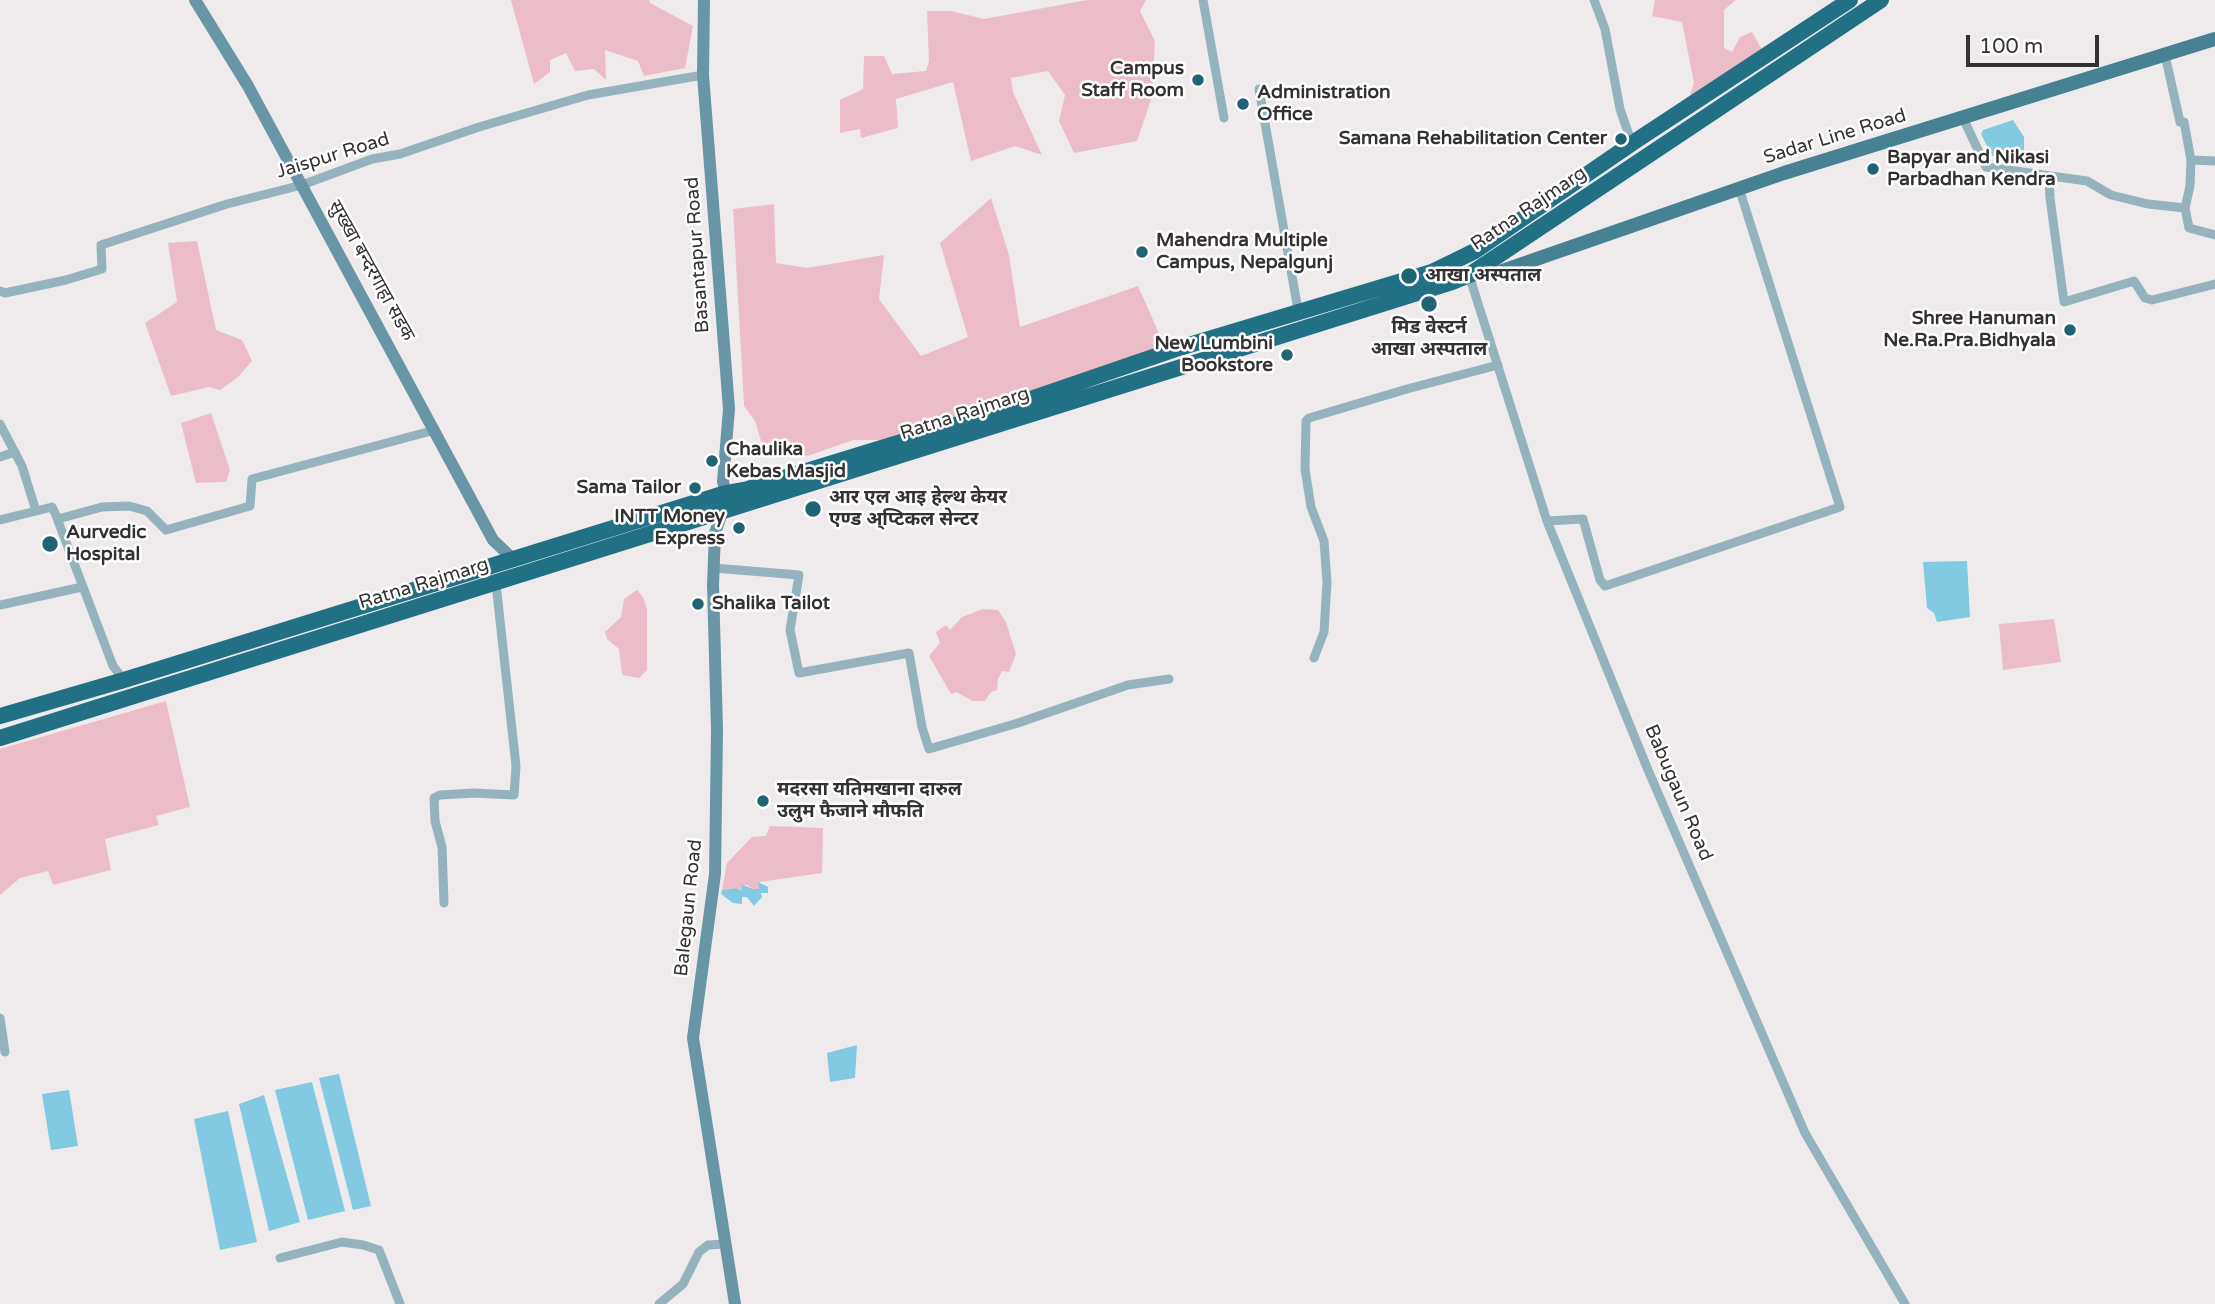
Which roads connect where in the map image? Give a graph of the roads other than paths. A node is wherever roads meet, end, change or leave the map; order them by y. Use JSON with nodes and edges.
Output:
{"nodes":[{"id":1,"x":195,"y":0,"type":"edge"},
{"id":2,"x":704,"y":0,"type":"edge"},
{"id":3,"x":1203,"y":0,"type":"edge"},
{"id":4,"x":1594,"y":0,"type":"edge"},
{"id":5,"x":1850,"y":0,"type":"edge"},
{"id":6,"x":1881,"y":0,"type":"edge"},
{"id":7,"x":2215,"y":39,"type":"edge"},
{"id":8,"x":2165,"y":55,"type":"junction"},
{"id":9,"x":703,"y":75,"type":"junction"},
{"id":10,"x":1259,"y":89,"type":"dead end"},
{"id":11,"x":1224,"y":118,"type":"dead end"},
{"id":12,"x":1963,"y":118,"type":"junction"},
{"id":13,"x":1637,"y":139,"type":"junction"},
{"id":14,"x":2191,"y":160,"type":"junction"},
{"id":15,"x":2215,"y":161,"type":"edge"},
{"id":16,"x":2049,"y":176,"type":"junction"},
{"id":17,"x":302,"y":185,"type":"junction"},
{"id":18,"x":1740,"y":188,"type":"junction"},
{"id":19,"x":2185,"y":208,"type":"junction"},
{"id":20,"x":2215,"y":235,"type":"edge"},
{"id":21,"x":1469,"y":275,"type":"junction"},
{"id":22,"x":2215,"y":284,"type":"edge"},
{"id":23,"x":0,"y":291,"type":"edge"},
{"id":24,"x":1305,"y":309,"type":"junction"},
{"id":25,"x":1498,"y":365,"type":"junction"},
{"id":26,"x":0,"y":424,"type":"edge"},
{"id":27,"x":435,"y":430,"type":"junction"},
{"id":28,"x":15,"y":452,"type":"junction"},
{"id":29,"x":0,"y":457,"type":"edge"},
{"id":30,"x":724,"y":504,"type":"junction"},
{"id":31,"x":36,"y":511,"type":"junction"},
{"id":32,"x":58,"y":519,"type":"junction"},
{"id":33,"x":0,"y":520,"type":"edge"},
{"id":34,"x":1547,"y":522,"type":"junction"},
{"id":35,"x":513,"y":559,"type":"junction"},
{"id":36,"x":714,"y":568,"type":"junction"},
{"id":37,"x":496,"y":584,"type":"junction"},
{"id":38,"x":82,"y":587,"type":"junction"},
{"id":39,"x":0,"y":606,"type":"edge"},
{"id":40,"x":1314,"y":658,"type":"dead end"},
{"id":41,"x":1169,"y":679,"type":"dead end"},
{"id":42,"x":124,"y":680,"type":"junction"},
{"id":43,"x":0,"y":716,"type":"edge"},
{"id":44,"x":0,"y":738,"type":"edge"},
{"id":45,"x":444,"y":903,"type":"dead end"},
{"id":46,"x":0,"y":1018,"type":"edge"},
{"id":47,"x":5,"y":1052,"type":"dead end"},
{"id":48,"x":725,"y":1244,"type":"junction"},
{"id":49,"x":280,"y":1258,"type":"dead end"},
{"id":50,"x":400,"y":1304,"type":"edge"},
{"id":51,"x":659,"y":1304,"type":"edge"},
{"id":52,"x":735,"y":1304,"type":"edge"},
{"id":53,"x":1905,"y":1304,"type":"edge"}],
"edges":[{"from":1,"to":17,"type":"street","name":"सुख्खा बन्दरगाहा सडक"},
{"from":2,"to":9,"type":"street","name":"Basantapur Road"},
{"from":3,"to":11,"type":"street"},
{"from":4,"to":13,"type":"street"},
{"from":5,"to":13,"type":"highway","name":"Ratna Rajmarg"},
{"from":6,"to":21,"type":"highway","name":"Ratna Rajmarg"},
{"from":7,"to":8,"type":"main road","name":"Sadar Line Road"},
{"from":8,"to":12,"type":"main road","name":"Sadar Line Road"},
{"from":8,"to":14,"type":"street"},
{"from":9,"to":17,"type":"street","name":"Jaispur Road"},
{"from":9,"to":30,"type":"street","name":"Basantapur Road"},
{"from":10,"to":24,"type":"street"},
{"from":12,"to":16,"type":"street"},
{"from":12,"to":18,"type":"main road","name":"Sadar Line Road"},
{"from":13,"to":24,"type":"highway","name":"Ratna Rajmarg"},
{"from":14,"to":15,"type":"street"},
{"from":14,"to":19,"type":"street"},
{"from":16,"to":19,"type":"street"},
{"from":16,"to":22,"type":"street"},
{"from":17,"to":23,"type":"street","name":"Jaispur Road"},
{"from":17,"to":27,"type":"street","name":"सुख्खा बन्दरगाहा सडक"},
{"from":18,"to":21,"type":"main road","name":"Sadar Line Road"},
{"from":18,"to":34,"type":"street"},
{"from":19,"to":20,"type":"street"},
{"from":21,"to":25,"type":"street","name":"Babugaun Road"},
{"from":21,"to":30,"type":"highway","name":"Ratna Rajmarg"},
{"from":24,"to":30,"type":"highway","name":"Ratna Rajmarg"},
{"from":25,"to":34,"type":"street","name":"Babugaun Road"},
{"from":25,"to":40,"type":"street"},
{"from":26,"to":28,"type":"street"},
{"from":27,"to":32,"type":"street"},
{"from":27,"to":35,"type":"street","name":"सुख्खा बन्दरगाहा सडक"},
{"from":28,"to":29,"type":"street"},
{"from":28,"to":31,"type":"street"},
{"from":30,"to":35,"type":"highway","name":"Ratna Rajmarg"},
{"from":30,"to":36,"type":"street","name":"Balegaun Road"},
{"from":30,"to":37,"type":"highway","name":"Ratna Rajmarg"},
{"from":31,"to":32,"type":"street"},
{"from":31,"to":33,"type":"street"},
{"from":32,"to":38,"type":"street"},
{"from":34,"to":53,"type":"street","name":"Babugaun Road"},
{"from":35,"to":42,"type":"highway","name":"Ratna Rajmarg"},
{"from":36,"to":41,"type":"street"},
{"from":36,"to":48,"type":"street","name":"Balegaun Road"},
{"from":37,"to":44,"type":"highway","name":"Ratna Rajmarg"},
{"from":37,"to":45,"type":"street"},
{"from":38,"to":39,"type":"street"},
{"from":38,"to":42,"type":"street"},
{"from":42,"to":43,"type":"highway","name":"Ratna Rajmarg"},
{"from":46,"to":47,"type":"street"},
{"from":48,"to":51,"type":"street"},
{"from":48,"to":52,"type":"street","name":"Balegaun Road"},
{"from":49,"to":50,"type":"street"}]}
